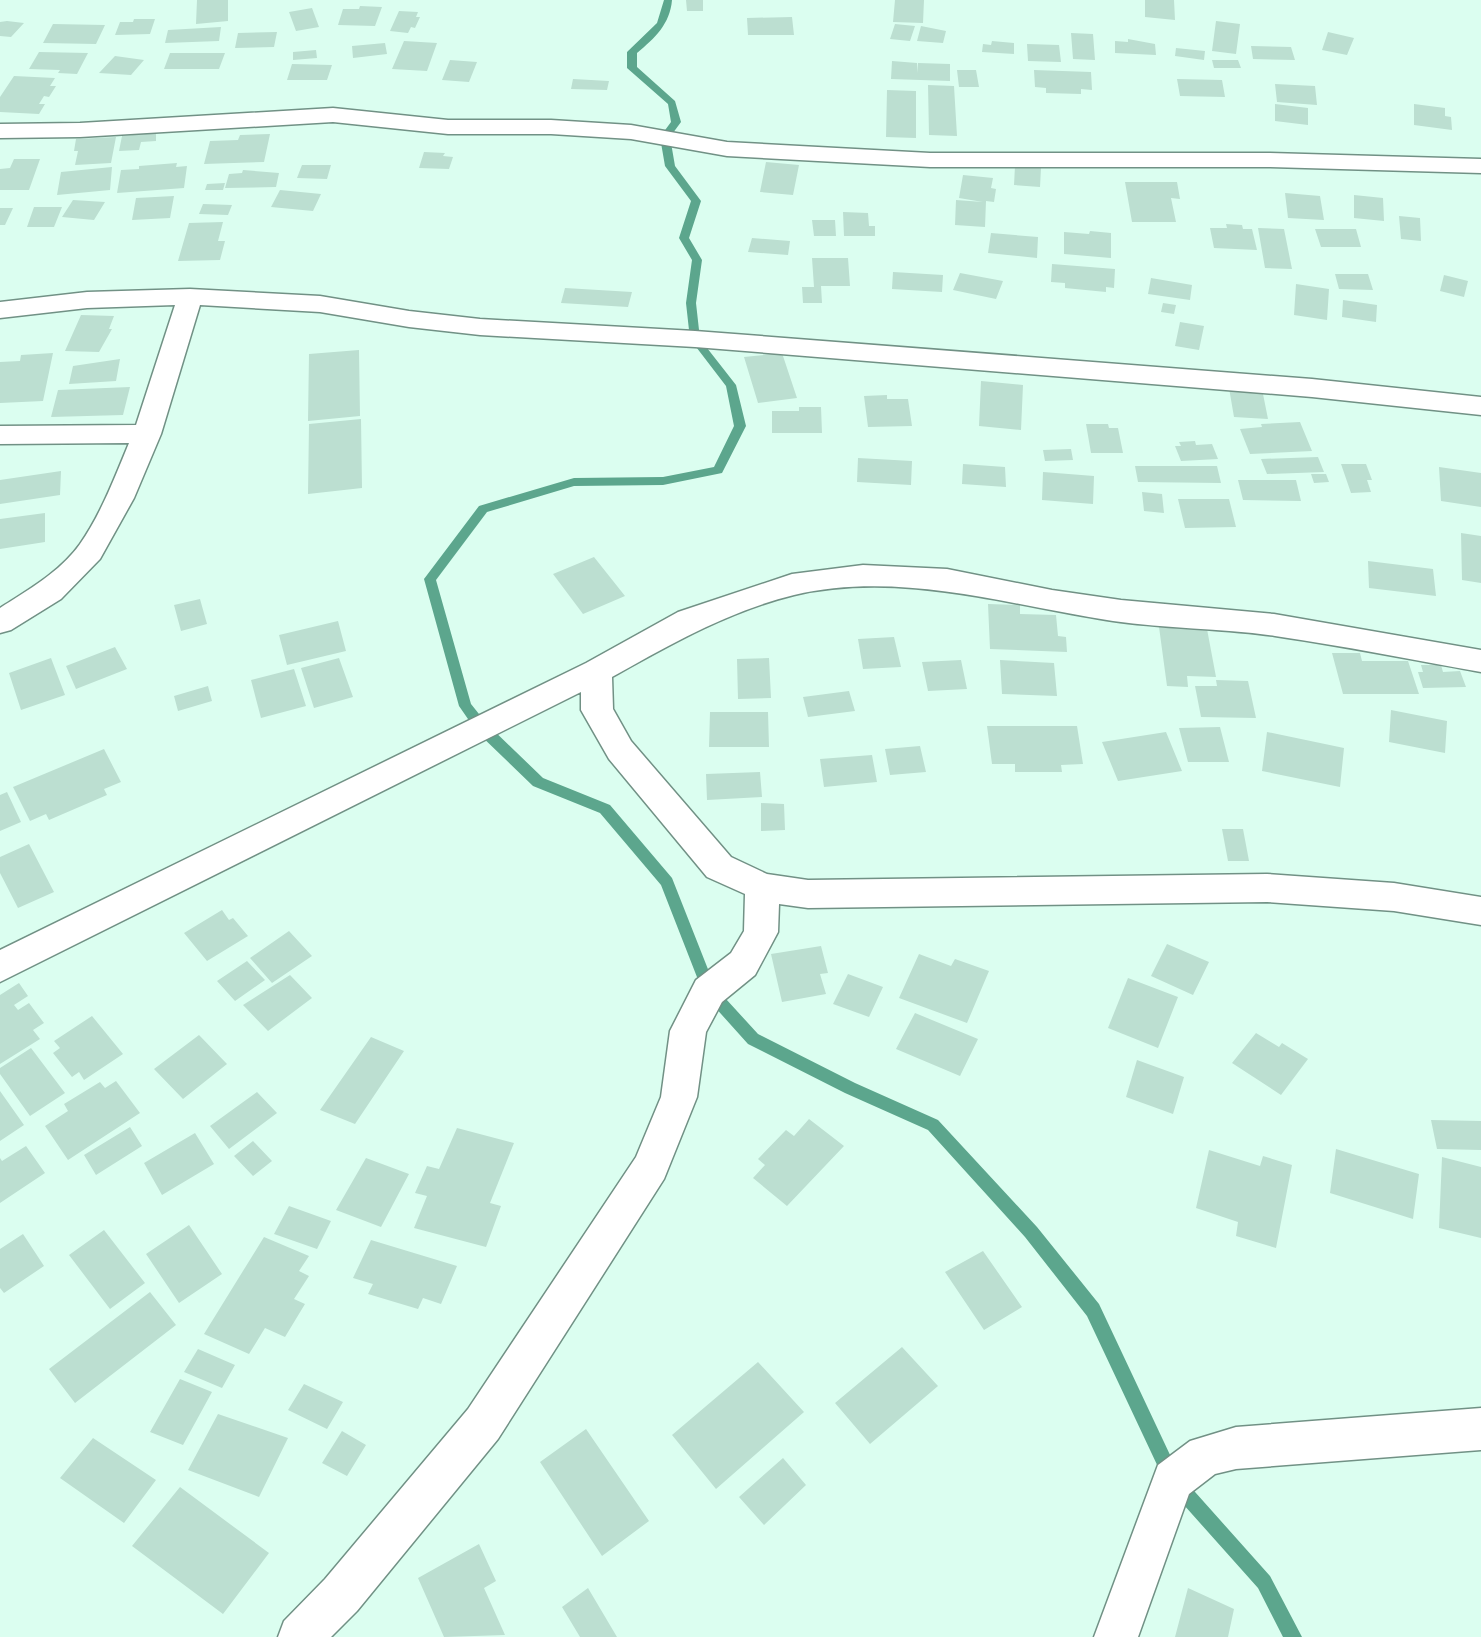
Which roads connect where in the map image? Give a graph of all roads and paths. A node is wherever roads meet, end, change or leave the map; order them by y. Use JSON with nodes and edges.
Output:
{"nodes":[{"id":1,"x":0,"y":130,"type":"edge"},
{"id":2,"x":1481,"y":166,"type":"edge"},
{"id":3,"x":190,"y":297,"type":"junction"},
{"id":4,"x":0,"y":310,"type":"edge"},
{"id":5,"x":1481,"y":406,"type":"edge"},
{"id":6,"x":147,"y":434,"type":"junction"},
{"id":7,"x":0,"y":435,"type":"edge"},
{"id":8,"x":0,"y":622,"type":"edge"},
{"id":9,"x":1481,"y":661,"type":"edge"},
{"id":10,"x":597,"y":671,"type":"junction"},
{"id":11,"x":762,"y":887,"type":"junction"},
{"id":12,"x":1481,"y":911,"type":"edge"},
{"id":13,"x":0,"y":967,"type":"edge"},
{"id":14,"x":1481,"y":1429,"type":"edge"},
{"id":15,"x":300,"y":1637,"type":"edge"},
{"id":16,"x":1116,"y":1637,"type":"edge"}],
"edges":[{"from":1,"to":2,"type":"street"},
{"from":3,"to":4,"type":"street"},
{"from":3,"to":5,"type":"street"},
{"from":3,"to":6,"type":"street"},
{"from":6,"to":7,"type":"street"},
{"from":6,"to":8,"type":"street"},
{"from":9,"to":10,"type":"street"},
{"from":10,"to":11,"type":"street"},
{"from":10,"to":13,"type":"street"},
{"from":11,"to":12,"type":"street"},
{"from":11,"to":15,"type":"street"},
{"from":14,"to":16,"type":"street"}]}
